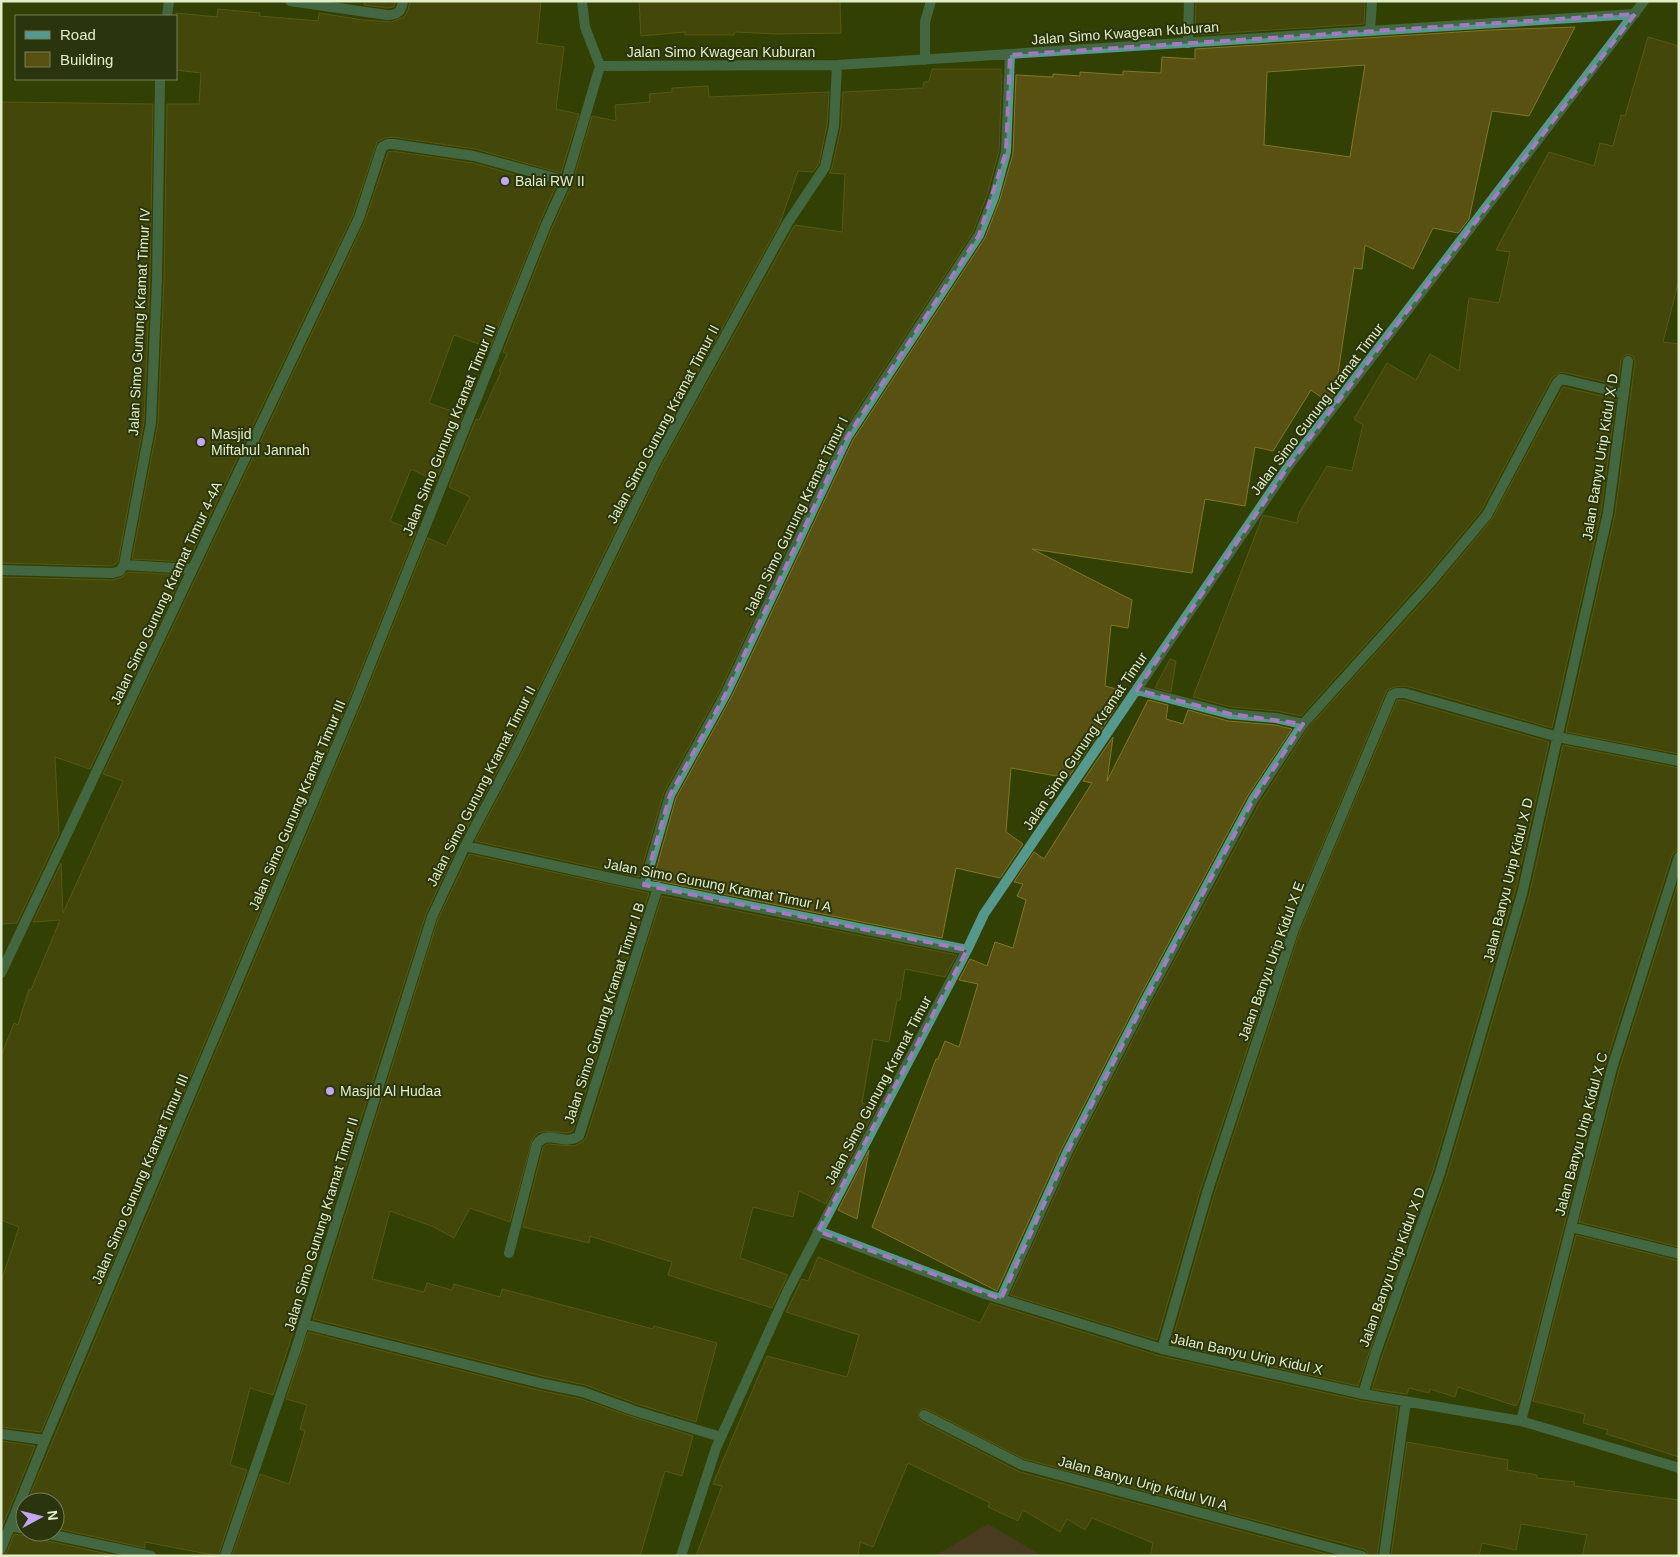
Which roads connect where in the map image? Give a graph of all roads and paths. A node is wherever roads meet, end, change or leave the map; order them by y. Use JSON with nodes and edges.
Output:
{"nodes":[{"id":1,"x":169,"y":1,"type":"edge"},
{"id":2,"x":290,"y":1,"type":"edge"},
{"id":3,"x":403,"y":1,"type":"edge"},
{"id":4,"x":582,"y":1,"type":"edge"},
{"id":5,"x":931,"y":1,"type":"edge"},
{"id":6,"x":1189,"y":1,"type":"edge"},
{"id":7,"x":1372,"y":1,"type":"edge"},
{"id":8,"x":1644,"y":1,"type":"edge"},
{"id":9,"x":1634,"y":14,"type":"junction"},
{"id":10,"x":167,"y":15,"type":"edge"},
{"id":11,"x":1370,"y":31,"type":"junction"},
{"id":12,"x":1188,"y":43,"type":"junction"},
{"id":13,"x":1010,"y":55,"type":"junction"},
{"id":14,"x":925,"y":60,"type":"junction"},
{"id":15,"x":600,"y":66,"type":"junction"},
{"id":16,"x":836,"y":66,"type":"junction"},
{"id":17,"x":160,"y":80,"type":"edge"},
{"id":18,"x":566,"y":181,"type":"junction"},
{"id":19,"x":1628,"y":361,"type":"dead end"},
{"id":20,"x":1624,"y":394,"type":"junction"},
{"id":21,"x":124,"y":565,"type":"junction"},
{"id":22,"x":192,"y":569,"type":"junction"},
{"id":23,"x":1,"y":570,"type":"edge"},
{"id":24,"x":1137,"y":690,"type":"junction"},
{"id":25,"x":1303,"y":724,"type":"junction"},
{"id":26,"x":1558,"y":736,"type":"junction"},
{"id":27,"x":1679,"y":761,"type":"edge"},
{"id":28,"x":465,"y":846,"type":"junction"},
{"id":29,"x":1679,"y":857,"type":"edge"},
{"id":30,"x":644,"y":885,"type":"junction"},
{"id":31,"x":658,"y":888,"type":"junction"},
{"id":32,"x":967,"y":950,"type":"junction"},
{"id":33,"x":2,"y":971,"type":"edge"},
{"id":34,"x":1571,"y":1227,"type":"junction"},
{"id":35,"x":818,"y":1231,"type":"junction"},
{"id":36,"x":509,"y":1254,"type":"dead end"},
{"id":37,"x":1679,"y":1254,"type":"edge"},
{"id":38,"x":1001,"y":1299,"type":"junction"},
{"id":39,"x":304,"y":1324,"type":"junction"},
{"id":40,"x":1162,"y":1350,"type":"junction"},
{"id":41,"x":1364,"y":1394,"type":"junction"},
{"id":42,"x":1406,"y":1401,"type":"junction"},
{"id":43,"x":924,"y":1415,"type":"dead end"},
{"id":44,"x":1521,"y":1421,"type":"junction"},
{"id":45,"x":1,"y":1434,"type":"edge"},
{"id":46,"x":721,"y":1437,"type":"junction"},
{"id":47,"x":45,"y":1440,"type":"junction"},
{"id":48,"x":1679,"y":1468,"type":"edge"},
{"id":49,"x":10,"y":1526,"type":"junction"},
{"id":50,"x":15,"y":1527,"type":"edge"},
{"id":51,"x":65,"y":1537,"type":"edge"},
{"id":52,"x":1,"y":1549,"type":"edge"},
{"id":53,"x":151,"y":1556,"type":"edge"},
{"id":54,"x":225,"y":1556,"type":"edge"},
{"id":55,"x":681,"y":1556,"type":"edge"},
{"id":56,"x":1362,"y":1556,"type":"edge"},
{"id":57,"x":1384,"y":1556,"type":"edge"}],
"edges":[{"from":1,"to":10,"type":"street"},
{"from":2,"to":3,"type":"street"},
{"from":4,"to":15,"type":"street"},
{"from":5,"to":14,"type":"street"},
{"from":6,"to":12,"type":"street"},
{"from":7,"to":11,"type":"street"},
{"from":8,"to":9,"type":"street"},
{"from":9,"to":11,"type":"street","name":"Jalan Simo Kwagean Kuburan"},
{"from":9,"to":24,"type":"street","name":"Jalan Simo Gunung Kramat Timur"},
{"from":11,"to":12,"type":"street","name":"Jalan Simo Kwagean Kuburan"},
{"from":12,"to":13,"type":"street","name":"Jalan Simo Kwagean Kuburan"},
{"from":13,"to":14,"type":"street","name":"Jalan Simo Kwagean Kuburan"},
{"from":13,"to":30,"type":"street","name":"Jalan Simo Gunung Kramat Timur I"},
{"from":14,"to":16,"type":"street","name":"Jalan Simo Kwagean Kuburan"},
{"from":15,"to":16,"type":"street","name":"Jalan Simo Kwagean Kuburan"},
{"from":15,"to":18,"type":"street","name":"Jalan Simo Gunung Kramat Timur III"},
{"from":16,"to":28,"type":"street","name":"Jalan Simo Gunung Kramat Timur II"},
{"from":17,"to":21,"type":"street","name":"Jalan Simo Gunung Kramat Timur IV"},
{"from":18,"to":22,"type":"street","name":"Jalan Simo Gunung Kramat Timur 4-4A"},
{"from":18,"to":47,"type":"street","name":"Jalan Simo Gunung Kramat Timur III"},
{"from":19,"to":20,"type":"street","name":"Jalan Banyu Urip Kidul X D"},
{"from":20,"to":25,"type":"street"},
{"from":20,"to":26,"type":"street","name":"Jalan Banyu Urip Kidul X D"},
{"from":21,"to":22,"type":"street"},
{"from":21,"to":23,"type":"street"},
{"from":22,"to":33,"type":"street","name":"Jalan Simo Gunung Kramat Timur 4-4A"},
{"from":24,"to":25,"type":"street"},
{"from":24,"to":32,"type":"street","name":"Jalan Simo Gunung Kramat Timur"},
{"from":25,"to":38,"type":"street"},
{"from":26,"to":27,"type":"street"},
{"from":26,"to":40,"type":"street","name":"Jalan Banyu Urip Kidul X E"},
{"from":26,"to":41,"type":"street","name":"Jalan Banyu Urip Kidul X D"},
{"from":28,"to":30,"type":"street","name":"Jalan Simo Gunung Kramat Timur I A"},
{"from":28,"to":39,"type":"street","name":"Jalan Simo Gunung Kramat Timur II"},
{"from":29,"to":34,"type":"street","name":"Jalan Banyu Urip Kidul X C"},
{"from":30,"to":31,"type":"street","name":"Jalan Simo Gunung Kramat Timur I A"},
{"from":31,"to":32,"type":"street","name":"Jalan Simo Gunung Kramat Timur I A"},
{"from":31,"to":36,"type":"street","name":"Jalan Simo Gunung Kramat Timur I B"},
{"from":32,"to":35,"type":"street","name":"Jalan Simo Gunung Kramat Timur"},
{"from":34,"to":37,"type":"street"},
{"from":34,"to":44,"type":"street","name":"Jalan Banyu Urip Kidul X C"},
{"from":35,"to":38,"type":"street","name":"Jalan Banyu Urip Kidul X"},
{"from":35,"to":46,"type":"street","name":"Jalan Simo Gunung Kramat Timur"},
{"from":38,"to":40,"type":"street","name":"Jalan Banyu Urip Kidul X"},
{"from":39,"to":46,"type":"street"},
{"from":39,"to":54,"type":"street","name":"Jalan Simo Gunung Kramat Timur II"},
{"from":40,"to":41,"type":"street","name":"Jalan Banyu Urip Kidul X"},
{"from":41,"to":42,"type":"street","name":"Jalan Banyu Urip Kidul X"},
{"from":42,"to":44,"type":"street","name":"Jalan Banyu Urip Kidul X"},
{"from":42,"to":57,"type":"street"},
{"from":43,"to":56,"type":"street","name":"Jalan Banyu Urip Kidul VII A"},
{"from":44,"to":48,"type":"street","name":"Jalan Banyu Urip Kidul X"},
{"from":45,"to":47,"type":"street"},
{"from":46,"to":55,"type":"street","name":"Jalan Simo Gunung Kramat Timur"},
{"from":47,"to":49,"type":"street","name":"Jalan Simo Gunung Kramat Timur III"},
{"from":49,"to":50,"type":"street"},
{"from":49,"to":52,"type":"street","name":"Jalan Simo Gunung Kramat Timur III"},
{"from":51,"to":53,"type":"street"}]}
